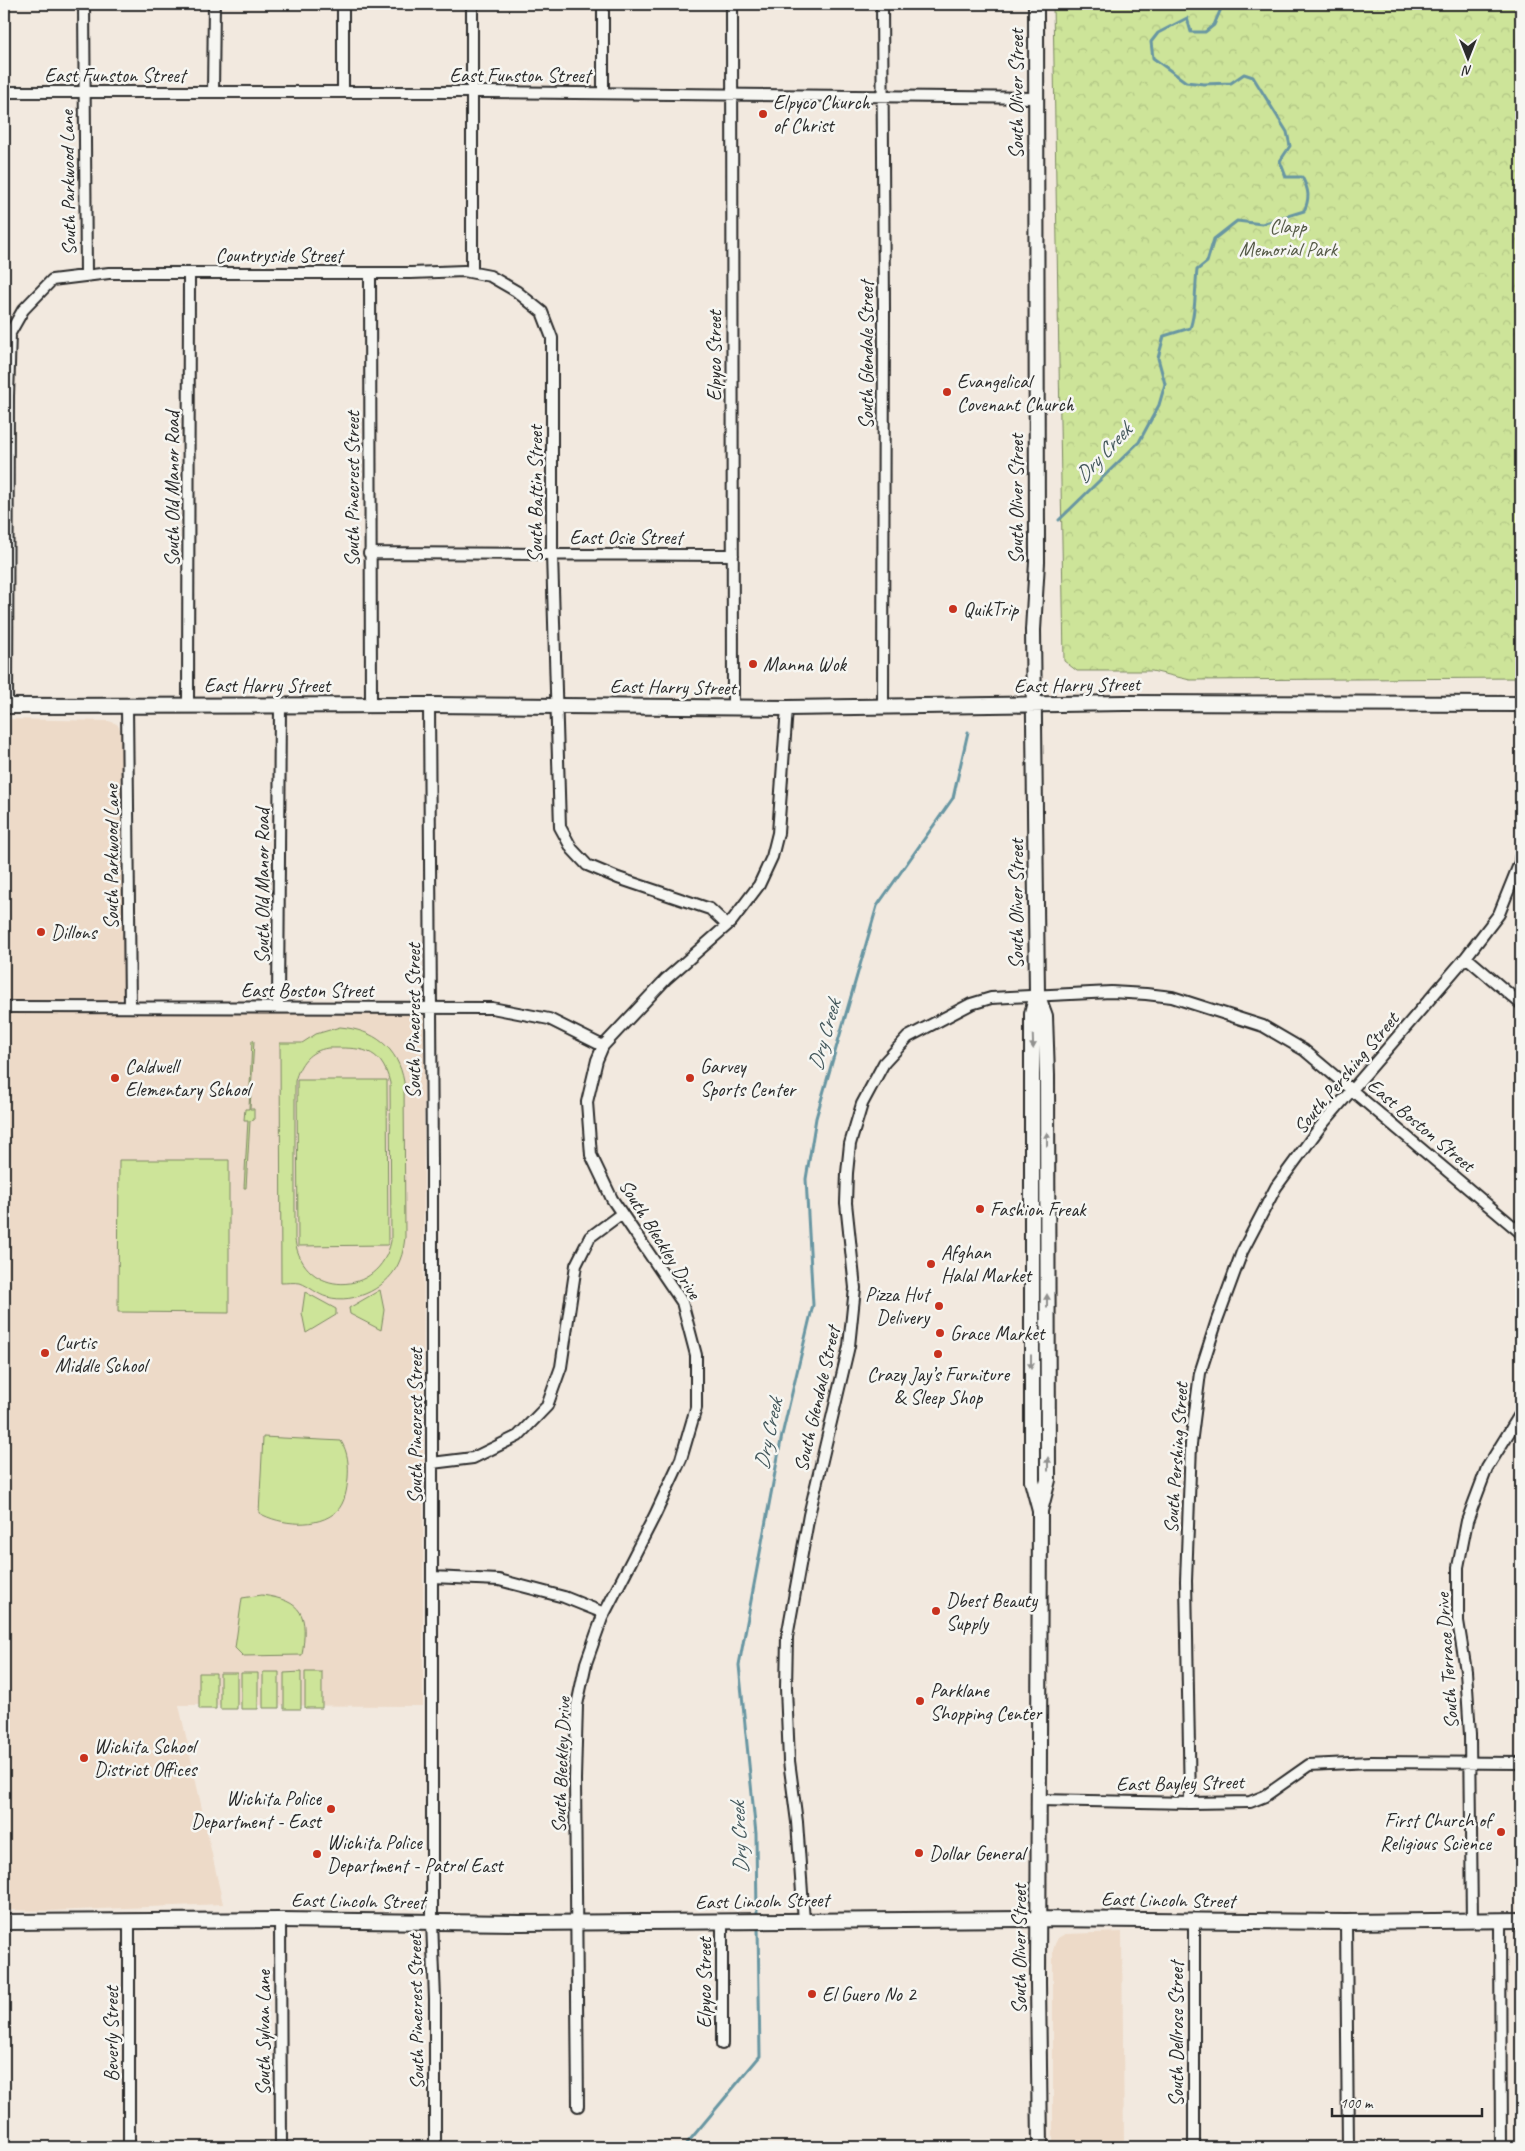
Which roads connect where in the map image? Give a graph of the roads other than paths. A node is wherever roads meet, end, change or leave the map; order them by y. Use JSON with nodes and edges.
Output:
{"nodes":[{"id":1,"x":84,"y":4,"type":"edge"},
{"id":2,"x":214,"y":4,"type":"edge"},
{"id":3,"x":343,"y":4,"type":"edge"},
{"id":4,"x":472,"y":4,"type":"edge"},
{"id":5,"x":603,"y":4,"type":"edge"},
{"id":6,"x":732,"y":4,"type":"edge"},
{"id":7,"x":882,"y":4,"type":"edge"},
{"id":8,"x":1036,"y":4,"type":"edge"},
{"id":9,"x":4,"y":92,"type":"edge"},
{"id":10,"x":84,"y":92,"type":"junction"},
{"id":11,"x":213,"y":92,"type":"junction"},
{"id":12,"x":343,"y":92,"type":"junction"},
{"id":13,"x":472,"y":92,"type":"junction"},
{"id":14,"x":603,"y":93,"type":"junction"},
{"id":15,"x":732,"y":94,"type":"junction"},
{"id":16,"x":882,"y":96,"type":"junction"},
{"id":17,"x":1036,"y":98,"type":"junction"},
{"id":18,"x":472,"y":272,"type":"junction"},
{"id":19,"x":189,"y":273,"type":"junction"},
{"id":20,"x":370,"y":273,"type":"junction"},
{"id":21,"x":86,"y":276,"type":"junction"},
{"id":22,"x":369,"y":553,"type":"junction"},
{"id":23,"x":6,"y":554,"type":"edge"},
{"id":24,"x":552,"y":554,"type":"junction"},
{"id":25,"x":733,"y":555,"type":"junction"},
{"id":26,"x":1521,"y":704,"type":"edge"},
{"id":27,"x":370,"y":705,"type":"junction"},
{"id":28,"x":429,"y":705,"type":"junction"},
{"id":29,"x":1034,"y":705,"type":"junction"},
{"id":30,"x":5,"y":706,"type":"edge"},
{"id":31,"x":127,"y":706,"type":"junction"},
{"id":32,"x":188,"y":706,"type":"junction"},
{"id":33,"x":280,"y":706,"type":"junction"},
{"id":34,"x":558,"y":706,"type":"junction"},
{"id":35,"x":884,"y":707,"type":"junction"},
{"id":36,"x":733,"y":708,"type":"junction"},
{"id":37,"x":787,"y":708,"type":"junction"},
{"id":38,"x":1521,"y":854,"type":"edge"},
{"id":39,"x":727,"y":925,"type":"junction"},
{"id":40,"x":1466,"y":957,"type":"junction"},
{"id":41,"x":1037,"y":994,"type":"junction"},
{"id":42,"x":1521,"y":1004,"type":"edge"},
{"id":43,"x":278,"y":1007,"type":"junction"},
{"id":44,"x":4,"y":1008,"type":"edge"},
{"id":45,"x":130,"y":1008,"type":"junction"},
{"id":46,"x":430,"y":1008,"type":"junction"},
{"id":47,"x":603,"y":1046,"type":"junction"},
{"id":48,"x":1352,"y":1090,"type":"junction"},
{"id":49,"x":622,"y":1214,"type":"junction"},
{"id":50,"x":1521,"y":1233,"type":"edge"},
{"id":51,"x":1521,"y":1413,"type":"edge"},
{"id":52,"x":432,"y":1463,"type":"junction"},
{"id":53,"x":432,"y":1577,"type":"junction"},
{"id":54,"x":604,"y":1613,"type":"junction"},
{"id":55,"x":1470,"y":1762,"type":"junction"},
{"id":56,"x":1521,"y":1762,"type":"edge"},
{"id":57,"x":1039,"y":1800,"type":"junction"},
{"id":58,"x":1190,"y":1803,"type":"junction"},
{"id":59,"x":1039,"y":1919,"type":"junction"},
{"id":60,"x":280,"y":1920,"type":"junction"},
{"id":61,"x":1194,"y":1920,"type":"junction"},
{"id":62,"x":1500,"y":1920,"type":"junction"},
{"id":63,"x":1521,"y":1920,"type":"edge"},
{"id":64,"x":804,"y":1921,"type":"junction"},
{"id":65,"x":1472,"y":1921,"type":"junction"},
{"id":66,"x":4,"y":1922,"type":"edge"},
{"id":67,"x":129,"y":1922,"type":"junction"},
{"id":68,"x":432,"y":1922,"type":"junction"},
{"id":69,"x":722,"y":1922,"type":"junction"},
{"id":70,"x":1346,"y":1922,"type":"junction"},
{"id":71,"x":576,"y":1923,"type":"junction"},
{"id":72,"x":722,"y":2044,"type":"dead end"},
{"id":73,"x":578,"y":2106,"type":"dead end"},
{"id":74,"x":129,"y":2147,"type":"edge"},
{"id":75,"x":281,"y":2147,"type":"edge"},
{"id":76,"x":435,"y":2147,"type":"edge"},
{"id":77,"x":1040,"y":2147,"type":"edge"},
{"id":78,"x":1194,"y":2147,"type":"edge"},
{"id":79,"x":1348,"y":2147,"type":"edge"},
{"id":80,"x":1501,"y":2147,"type":"edge"}],
"edges":[{"from":1,"to":10,"type":"street","name":"South Parkwood Lane"},
{"from":2,"to":11,"type":"street"},
{"from":3,"to":12,"type":"street"},
{"from":4,"to":13,"type":"street"},
{"from":5,"to":14,"type":"street"},
{"from":6,"to":15,"type":"street","name":"Elpyco Street"},
{"from":7,"to":16,"type":"street","name":"South Glendale Street"},
{"from":8,"to":17,"type":"main road","name":"South Oliver Street"},
{"from":9,"to":10,"type":"street","name":"East Funston Street"},
{"from":10,"to":11,"type":"street","name":"East Funston Street"},
{"from":10,"to":21,"type":"street","name":"South Parkwood Lane"},
{"from":11,"to":12,"type":"street","name":"East Funston Street"},
{"from":12,"to":13,"type":"street","name":"East Funston Street"},
{"from":13,"to":14,"type":"street","name":"East Funston Street"},
{"from":13,"to":18,"type":"street"},
{"from":14,"to":15,"type":"street","name":"East Funston Street"},
{"from":15,"to":16,"type":"street","name":"East Funston Street"},
{"from":15,"to":25,"type":"street","name":"Elpyco Street"},
{"from":16,"to":17,"type":"street","name":"East Funston Street"},
{"from":16,"to":35,"type":"street","name":"South Glendale Street"},
{"from":17,"to":29,"type":"main road","name":"South Oliver Street"},
{"from":18,"to":20,"type":"street","name":"Countryside Street"},
{"from":18,"to":24,"type":"street","name":"South Battin Street"},
{"from":19,"to":20,"type":"street","name":"Countryside Street"},
{"from":19,"to":21,"type":"street","name":"Countryside Street"},
{"from":19,"to":32,"type":"street","name":"South Old Manor Road"},
{"from":20,"to":22,"type":"street","name":"South Pinecrest Street"},
{"from":21,"to":23,"type":"street","name":"South Parkwood Lane"},
{"from":22,"to":24,"type":"street","name":"East Osie Street"},
{"from":22,"to":27,"type":"street","name":"South Pinecrest Street"},
{"from":23,"to":30,"type":"street","name":"South Parkwood Lane"},
{"from":24,"to":25,"type":"street","name":"East Osie Street"},
{"from":24,"to":34,"type":"street","name":"South Battin Street"},
{"from":25,"to":36,"type":"street","name":"Elpyco Street"},
{"from":26,"to":29,"type":"main road","name":"East Harry Street"},
{"from":27,"to":28,"type":"main road","name":"East Harry Street"},
{"from":27,"to":33,"type":"main road","name":"East Harry Street"},
{"from":28,"to":34,"type":"main road","name":"East Harry Street"},
{"from":28,"to":46,"type":"street","name":"South Pinecrest Street"},
{"from":29,"to":35,"type":"main road","name":"East Harry Street"},
{"from":29,"to":41,"type":"main road","name":"South Oliver Street"},
{"from":30,"to":31,"type":"main road","name":"East Harry Street"},
{"from":31,"to":32,"type":"main road","name":"East Harry Street"},
{"from":31,"to":45,"type":"street","name":"South Parkwood Lane"},
{"from":32,"to":33,"type":"main road","name":"East Harry Street"},
{"from":33,"to":43,"type":"street","name":"South Old Manor Road"},
{"from":34,"to":36,"type":"main road","name":"East Harry Street"},
{"from":34,"to":39,"type":"street","name":"South Battin Street"},
{"from":35,"to":37,"type":"main road","name":"East Harry Street"},
{"from":36,"to":37,"type":"main road","name":"East Harry Street"},
{"from":37,"to":39,"type":"street","name":"South Bleckley Drive"},
{"from":38,"to":40,"type":"street","name":"South Pershing Street"},
{"from":39,"to":47,"type":"street","name":"South Bleckley Drive"},
{"from":40,"to":42,"type":"street"},
{"from":40,"to":48,"type":"street","name":"South Pershing Street"},
{"from":41,"to":48,"type":"street","name":"East Boston Street"},
{"from":41,"to":57,"type":"main road","name":"South Oliver Street"},
{"from":41,"to":64,"type":"street","name":"South Glendale Street"},
{"from":43,"to":45,"type":"street","name":"East Boston Street"},
{"from":43,"to":46,"type":"street","name":"East Boston Street"},
{"from":44,"to":45,"type":"street","name":"East Boston Street"},
{"from":46,"to":47,"type":"street","name":"East Boston Street"},
{"from":46,"to":52,"type":"street","name":"South Pinecrest Street"},
{"from":47,"to":49,"type":"street","name":"South Bleckley Drive"},
{"from":48,"to":50,"type":"street","name":"East Boston Street"},
{"from":48,"to":58,"type":"street","name":"South Pershing Street"},
{"from":49,"to":52,"type":"street"},
{"from":49,"to":54,"type":"street","name":"South Bleckley Drive"},
{"from":51,"to":55,"type":"street","name":"South Terrace Drive"},
{"from":52,"to":53,"type":"street","name":"South Pinecrest Street"},
{"from":53,"to":54,"type":"street"},
{"from":53,"to":68,"type":"street","name":"South Pinecrest Street"},
{"from":54,"to":71,"type":"street","name":"South Bleckley Drive"},
{"from":55,"to":56,"type":"street","name":"East Bayley Street"},
{"from":55,"to":58,"type":"street","name":"East Bayley Street"},
{"from":55,"to":65,"type":"street","name":"South Terrace Drive"},
{"from":57,"to":58,"type":"street","name":"East Bayley Street"},
{"from":57,"to":59,"type":"main road","name":"South Oliver Street"},
{"from":59,"to":61,"type":"main road","name":"East Lincoln Street"},
{"from":59,"to":64,"type":"main road","name":"East Lincoln Street"},
{"from":59,"to":77,"type":"main road","name":"South Oliver Street"},
{"from":60,"to":67,"type":"main road","name":"East Lincoln Street"},
{"from":60,"to":68,"type":"main road","name":"East Lincoln Street"},
{"from":60,"to":75,"type":"street","name":"South Sylvan Lane"},
{"from":61,"to":70,"type":"main road","name":"East Lincoln Street"},
{"from":61,"to":78,"type":"street","name":"South Dellrose Street"},
{"from":62,"to":63,"type":"main road","name":"East Lincoln Street"},
{"from":62,"to":65,"type":"main road","name":"East Lincoln Street"},
{"from":62,"to":80,"type":"street"},
{"from":64,"to":69,"type":"main road","name":"East Lincoln Street"},
{"from":65,"to":70,"type":"main road","name":"East Lincoln Street"},
{"from":66,"to":67,"type":"main road","name":"East Lincoln Street"},
{"from":67,"to":74,"type":"street","name":"Beverly Street"},
{"from":68,"to":71,"type":"main road","name":"East Lincoln Street"},
{"from":68,"to":76,"type":"street","name":"South Pinecrest Street"},
{"from":69,"to":71,"type":"main road","name":"East Lincoln Street"},
{"from":69,"to":72,"type":"street","name":"Elpyco Street"},
{"from":70,"to":79,"type":"street"},
{"from":71,"to":73,"type":"street","name":"South Bleckley Drive"}]}
